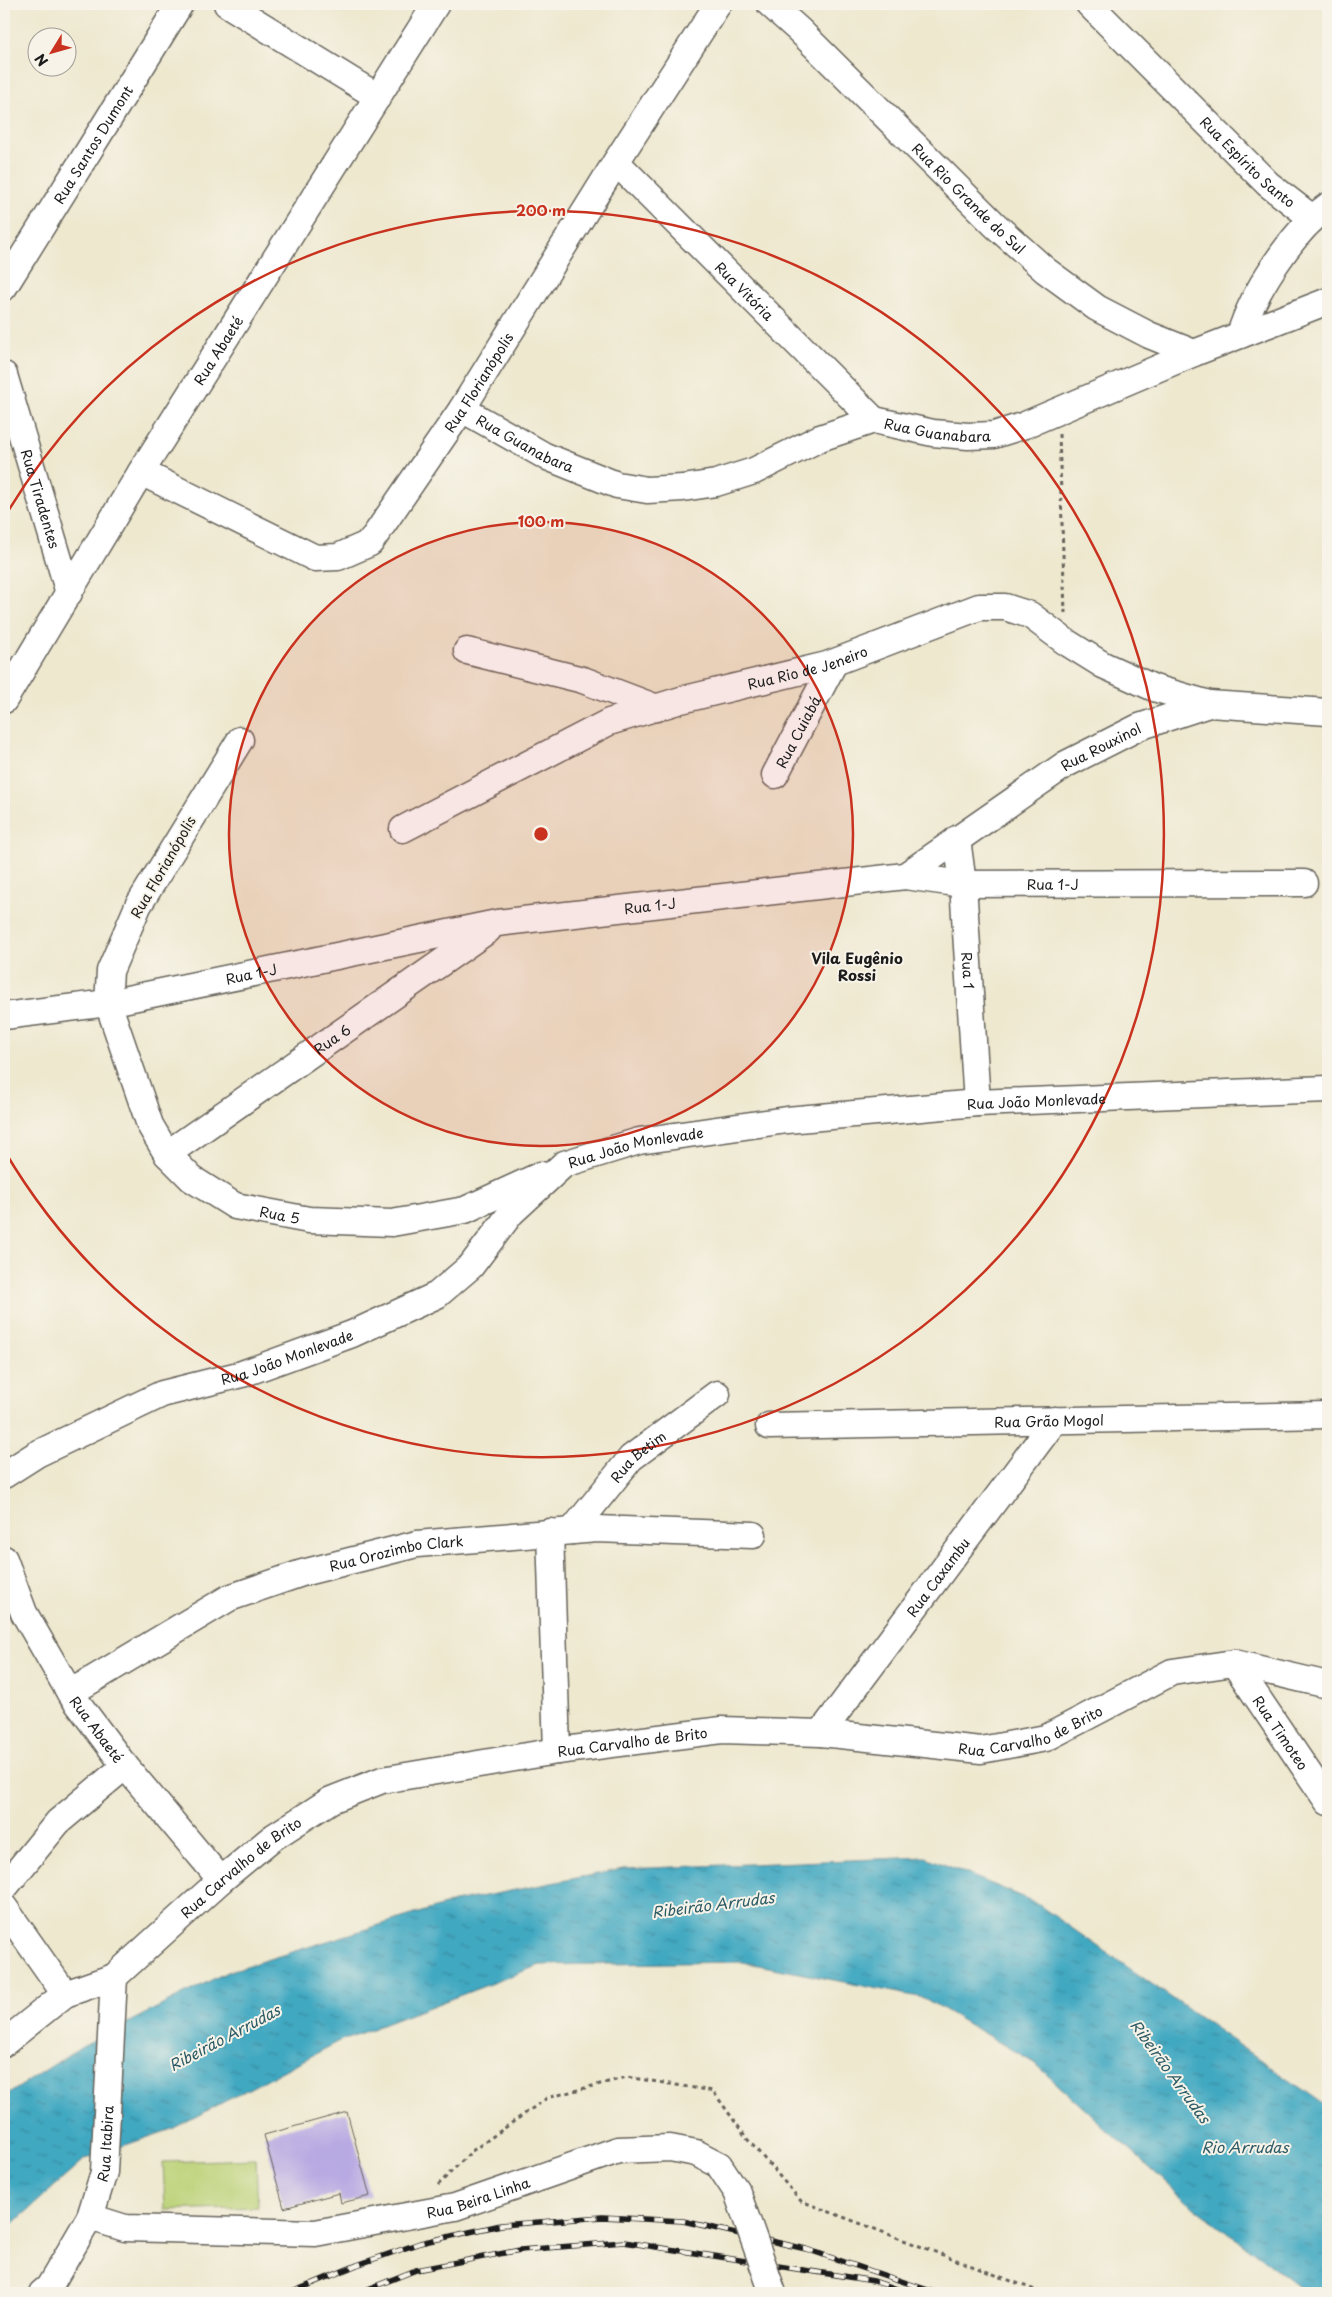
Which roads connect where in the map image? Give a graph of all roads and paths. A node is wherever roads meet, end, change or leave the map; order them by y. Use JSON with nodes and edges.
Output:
{"nodes":[{"id":1,"x":180,"y":4,"type":"edge"},
{"id":2,"x":227,"y":4,"type":"edge"},
{"id":3,"x":436,"y":4,"type":"edge"},
{"id":4,"x":718,"y":4,"type":"edge"},
{"id":5,"x":770,"y":4,"type":"edge"},
{"id":6,"x":1089,"y":4,"type":"edge"},
{"id":7,"x":378,"y":97,"type":"junction"},
{"id":8,"x":616,"y":162,"type":"junction"},
{"id":9,"x":1320,"y":212,"type":"edge"},
{"id":10,"x":4,"y":287,"type":"edge"},
{"id":11,"x":1328,"y":300,"type":"edge"},
{"id":12,"x":1240,"y":335,"type":"junction"},
{"id":13,"x":1194,"y":353,"type":"junction"},
{"id":14,"x":4,"y":375,"type":"edge"},
{"id":15,"x":462,"y":409,"type":"junction"},
{"id":16,"x":1058,"y":411,"type":"junction"},
{"id":17,"x":874,"y":420,"type":"junction"},
{"id":18,"x":141,"y":472,"type":"junction"},
{"id":19,"x":69,"y":594,"type":"junction"},
{"id":20,"x":1066,"y":642,"type":"junction"},
{"id":21,"x":467,"y":651,"type":"dead end"},
{"id":22,"x":834,"y":662,"type":"junction"},
{"id":23,"x":4,"y":700,"type":"edge"},
{"id":24,"x":1209,"y":704,"type":"junction"},
{"id":25,"x":657,"y":708,"type":"junction"},
{"id":26,"x":1328,"y":712,"type":"edge"},
{"id":27,"x":240,"y":740,"type":"dead end"},
{"id":28,"x":775,"y":775,"type":"dead end"},
{"id":29,"x":403,"y":829,"type":"dead end"},
{"id":30,"x":958,"y":839,"type":"junction"},
{"id":31,"x":904,"y":876,"type":"junction"},
{"id":32,"x":1304,"y":883,"type":"dead end"},
{"id":33,"x":963,"y":884,"type":"junction"},
{"id":34,"x":497,"y":923,"type":"junction"},
{"id":35,"x":108,"y":1003,"type":"junction"},
{"id":36,"x":4,"y":1016,"type":"edge"},
{"id":37,"x":1328,"y":1089,"type":"edge"},
{"id":38,"x":977,"y":1103,"type":"junction"},
{"id":39,"x":167,"y":1154,"type":"junction"},
{"id":40,"x":564,"y":1164,"type":"junction"},
{"id":41,"x":717,"y":1394,"type":"dead end"},
{"id":42,"x":1328,"y":1414,"type":"edge"},
{"id":43,"x":1055,"y":1420,"type":"junction"},
{"id":44,"x":769,"y":1426,"type":"dead end"},
{"id":45,"x":4,"y":1475,"type":"edge"},
{"id":46,"x":561,"y":1532,"type":"junction"},
{"id":47,"x":753,"y":1535,"type":"dead end"},
{"id":48,"x":4,"y":1560,"type":"edge"},
{"id":49,"x":1234,"y":1664,"type":"junction"},
{"id":50,"x":1328,"y":1685,"type":"edge"},
{"id":51,"x":70,"y":1693,"type":"junction"},
{"id":52,"x":821,"y":1733,"type":"junction"},
{"id":53,"x":557,"y":1750,"type":"junction"},
{"id":54,"x":125,"y":1766,"type":"junction"},
{"id":55,"x":1328,"y":1802,"type":"edge"},
{"id":56,"x":221,"y":1880,"type":"junction"},
{"id":57,"x":4,"y":1888,"type":"edge"},
{"id":58,"x":4,"y":1908,"type":"edge"},
{"id":59,"x":114,"y":1977,"type":"junction"},
{"id":60,"x":65,"y":1994,"type":"junction"},
{"id":61,"x":4,"y":2043,"type":"edge"},
{"id":62,"x":90,"y":2216,"type":"junction"},
{"id":63,"x":42,"y":2293,"type":"edge"},
{"id":64,"x":774,"y":2293,"type":"edge"}],
"edges":[{"from":1,"to":10,"type":"street","name":"Rua Santos Dumont"},
{"from":2,"to":7,"type":"street"},
{"from":3,"to":7,"type":"street","name":"Rua Abaeté"},
{"from":4,"to":8,"type":"street","name":"Rua Florianópolis"},
{"from":5,"to":13,"type":"street","name":"Rua Rio Grande do Sul"},
{"from":6,"to":9,"type":"street","name":"Rua Espírito Santo"},
{"from":7,"to":18,"type":"street","name":"Rua Abaeté"},
{"from":8,"to":15,"type":"street","name":"Rua Florianópolis"},
{"from":8,"to":17,"type":"street","name":"Rua Vitória"},
{"from":9,"to":12,"type":"street","name":"Rua Espírito Santo"},
{"from":11,"to":12,"type":"street","name":"Rua Guanabara"},
{"from":12,"to":13,"type":"street","name":"Rua Guanabara"},
{"from":13,"to":16,"type":"street","name":"Rua Guanabara"},
{"from":14,"to":19,"type":"street","name":"Rua Tiradentes"},
{"from":15,"to":17,"type":"street","name":"Rua Guanabara"},
{"from":15,"to":18,"type":"street","name":"Rua Florianópolis"},
{"from":16,"to":17,"type":"street","name":"Rua Guanabara"},
{"from":16,"to":20,"type":"path"},
{"from":18,"to":19,"type":"street","name":"Rua Abaeté"},
{"from":19,"to":23,"type":"street","name":"Rua Abaeté"},
{"from":20,"to":22,"type":"street","name":"Rua Rio de Jeneiro"},
{"from":20,"to":24,"type":"street","name":"Rua Rio de Jeneiro"},
{"from":21,"to":25,"type":"street"},
{"from":22,"to":25,"type":"street","name":"Rua Rio de Jeneiro"},
{"from":22,"to":28,"type":"street","name":"Rua Cuiabá"},
{"from":24,"to":26,"type":"street","name":"Rua Rouxinol"},
{"from":24,"to":30,"type":"street","name":"Rua Rouxinol"},
{"from":25,"to":29,"type":"street","name":"Rua Rio de Jeneiro"},
{"from":27,"to":35,"type":"street","name":"Rua Florianópolis"},
{"from":30,"to":31,"type":"street","name":"Rua Rouxinol"},
{"from":30,"to":33,"type":"street","name":"Rua 1"},
{"from":31,"to":33,"type":"street","name":"Rua 1-J"},
{"from":31,"to":34,"type":"street","name":"Rua 1-J"},
{"from":32,"to":33,"type":"street","name":"Rua 1-J"},
{"from":33,"to":38,"type":"street","name":"Rua 1"},
{"from":34,"to":35,"type":"street","name":"Rua 1-J"},
{"from":34,"to":39,"type":"street","name":"Rua 6"},
{"from":35,"to":36,"type":"street","name":"Rua 1-J"},
{"from":35,"to":39,"type":"street","name":"Rua 5"},
{"from":37,"to":38,"type":"street","name":"Rua João Monlevade"},
{"from":38,"to":40,"type":"street","name":"Rua João Monlevade"},
{"from":39,"to":40,"type":"street","name":"Rua 5"},
{"from":40,"to":45,"type":"street","name":"Rua João Monlevade"},
{"from":41,"to":46,"type":"street","name":"Rua Betim"},
{"from":42,"to":43,"type":"street","name":"Rua Grão Mogol"},
{"from":43,"to":44,"type":"street","name":"Rua Grão Mogol"},
{"from":43,"to":52,"type":"street","name":"Rua Caxambu"},
{"from":46,"to":47,"type":"street","name":"Rua Orozimbo Clark"},
{"from":46,"to":51,"type":"street","name":"Rua Orozimbo Clark"},
{"from":46,"to":53,"type":"street"},
{"from":48,"to":51,"type":"street","name":"Rua Abaeté"},
{"from":49,"to":50,"type":"street","name":"Rua Carvalho de Brito"},
{"from":49,"to":52,"type":"street","name":"Rua Carvalho de Brito"},
{"from":49,"to":55,"type":"street","name":"Rua Timoteo"},
{"from":51,"to":54,"type":"street","name":"Rua Abaeté"},
{"from":52,"to":53,"type":"street","name":"Rua Carvalho de Brito"},
{"from":53,"to":56,"type":"street","name":"Rua Carvalho de Brito"},
{"from":54,"to":56,"type":"street","name":"Rua Abaeté"},
{"from":54,"to":57,"type":"street"},
{"from":56,"to":59,"type":"street","name":"Rua Carvalho de Brito"},
{"from":58,"to":60,"type":"street"},
{"from":59,"to":60,"type":"street","name":"Rua Carvalho de Brito"},
{"from":59,"to":62,"type":"street","name":"Rua Itabira"},
{"from":60,"to":61,"type":"street","name":"Rua Carvalho de Brito"},
{"from":62,"to":63,"type":"street","name":"Rua Itabira"},
{"from":62,"to":64,"type":"street","name":"Rua Beira Linha","bridge":true}]}
